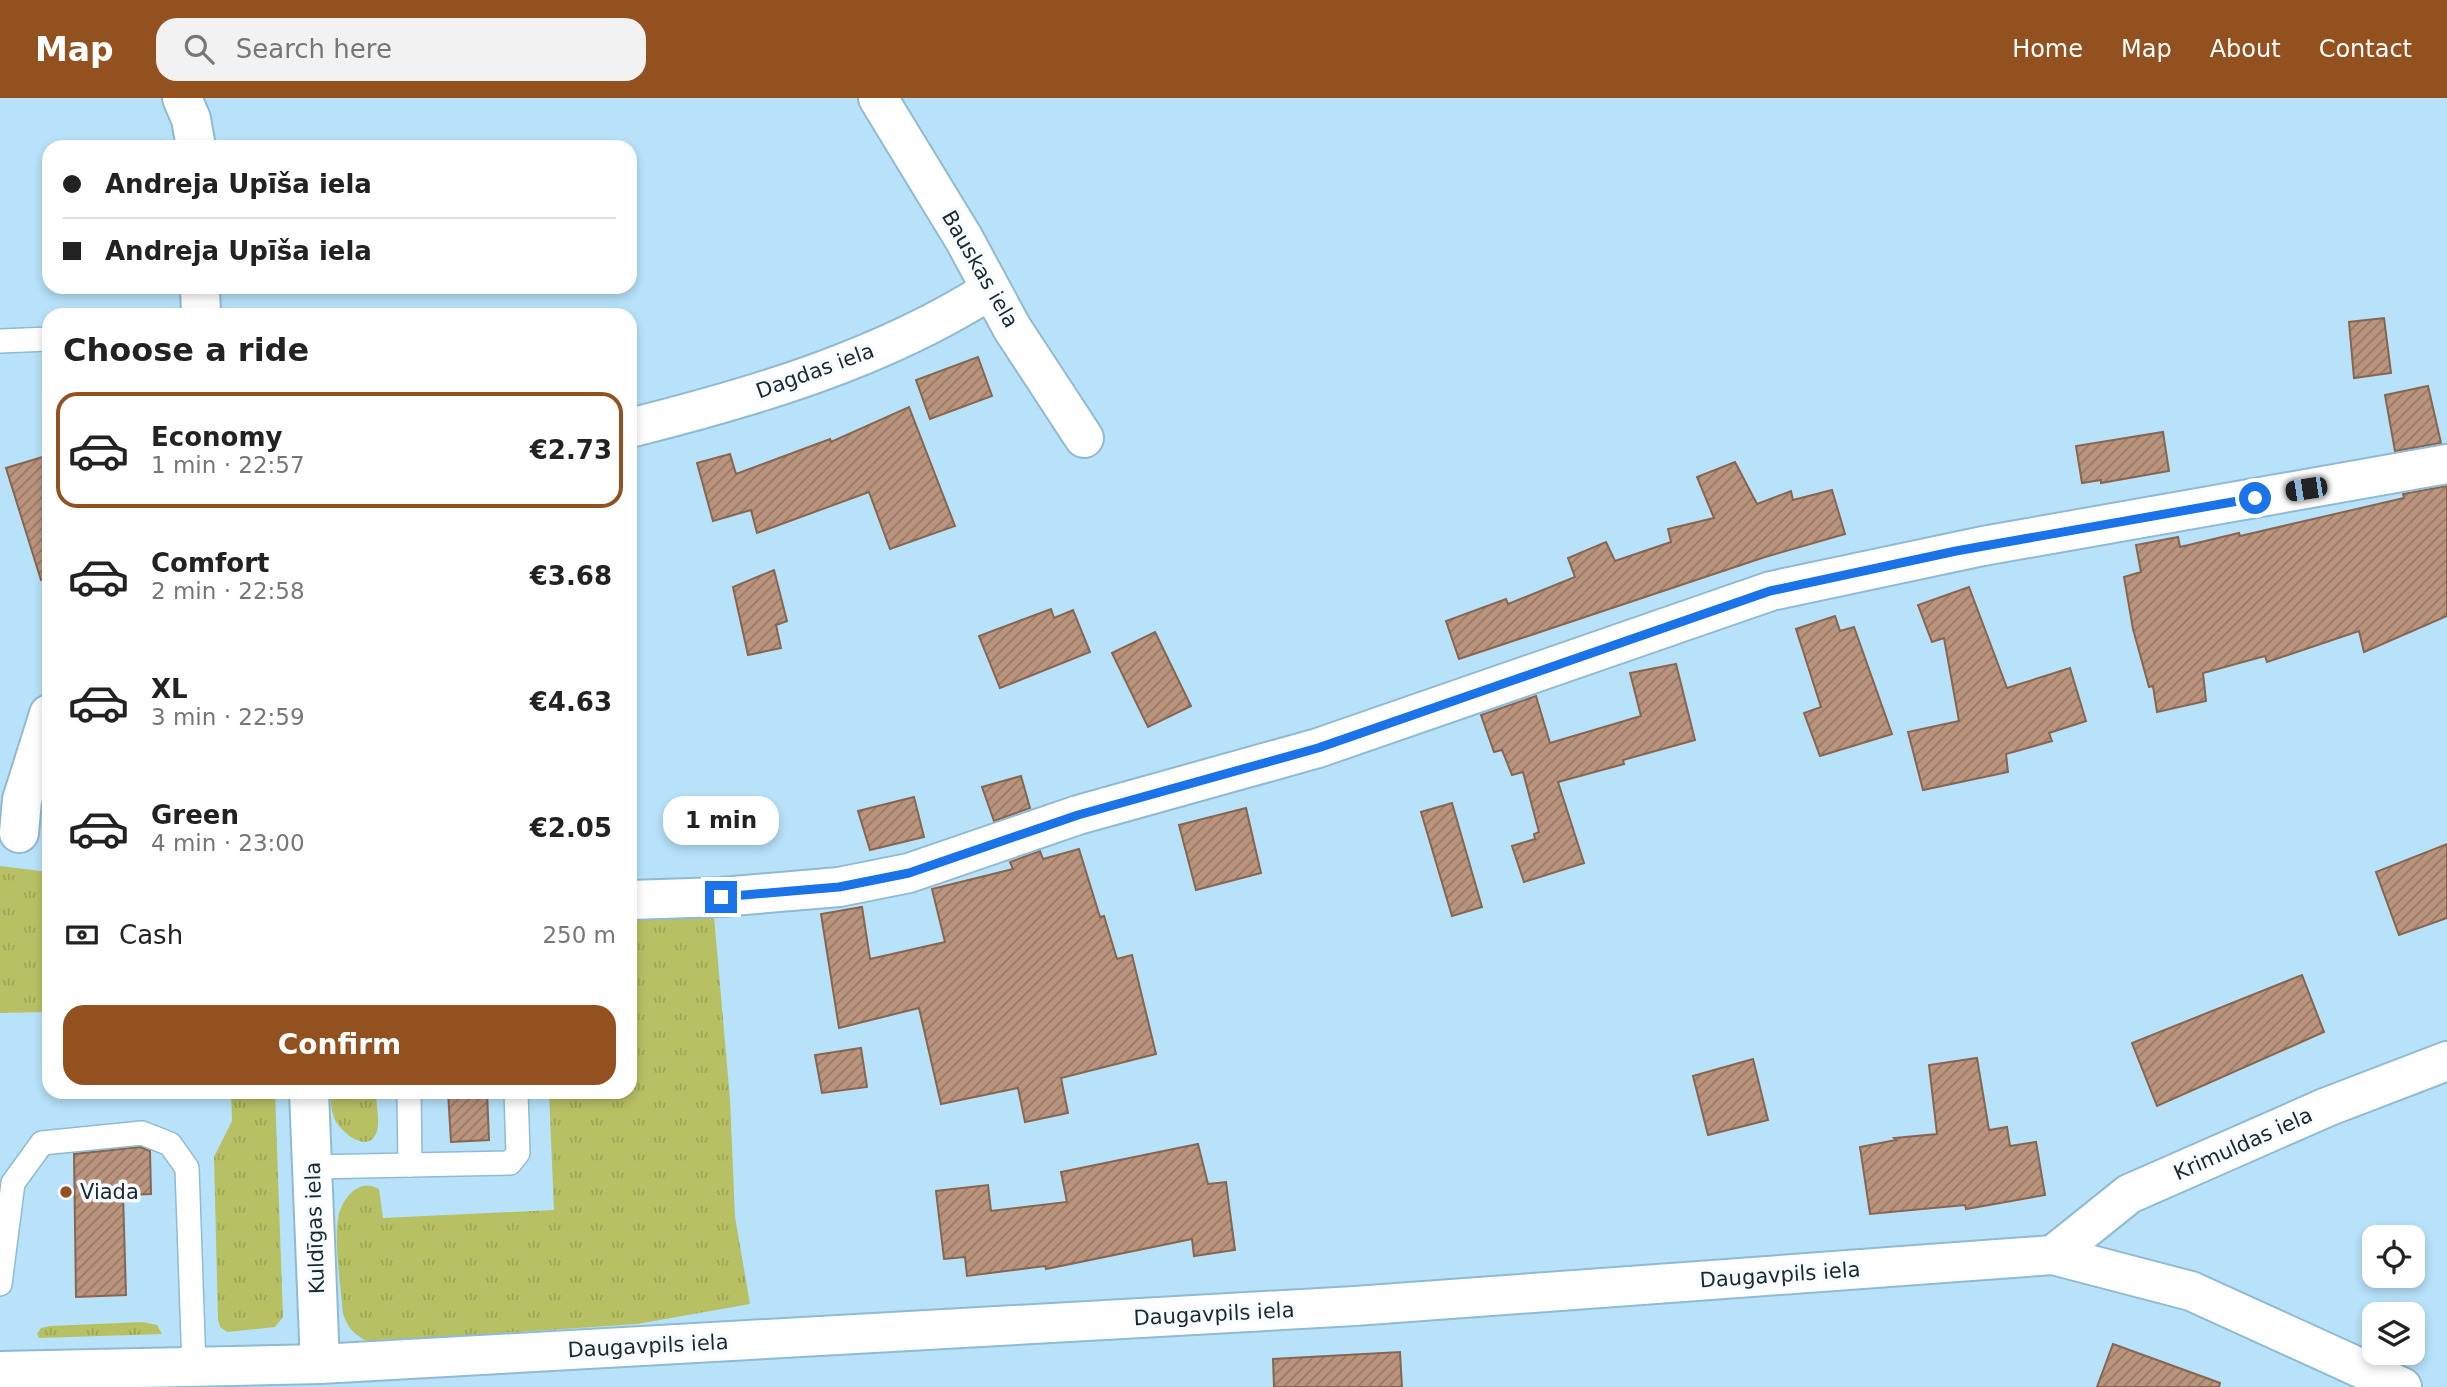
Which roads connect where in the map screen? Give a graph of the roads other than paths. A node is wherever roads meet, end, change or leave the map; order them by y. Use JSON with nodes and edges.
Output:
{"nodes":[{"id":1,"x":182,"y":98,"type":"edge"},
{"id":2,"x":878,"y":98,"type":"edge"},
{"id":3,"x":194,"y":140,"type":"edge"},
{"id":4,"x":990,"y":290,"type":"junction"},
{"id":5,"x":42,"y":339,"type":"edge"},
{"id":6,"x":0,"y":341,"type":"edge"},
{"id":7,"x":637,"y":426,"type":"edge"},
{"id":8,"x":1084,"y":438,"type":"dead end"},
{"id":9,"x":2447,"y":464,"type":"edge"},
{"id":10,"x":42,"y":736,"type":"edge"},
{"id":11,"x":23,"y":834,"type":"edge"},
{"id":12,"x":637,"y":900,"type":"edge"},
{"id":13,"x":2447,"y":1061,"type":"edge"},
{"id":14,"x":309,"y":1099,"type":"edge"},
{"id":15,"x":409,"y":1099,"type":"edge"},
{"id":16,"x":516,"y":1099,"type":"edge"},
{"id":17,"x":410,"y":1165,"type":"junction"},
{"id":18,"x":312,"y":1167,"type":"junction"},
{"id":19,"x":2053,"y":1255,"type":"junction"},
{"id":20,"x":0,"y":1284,"type":"edge"},
{"id":21,"x":320,"y":1364,"type":"junction"},
{"id":22,"x":194,"y":1367,"type":"junction"},
{"id":23,"x":0,"y":1371,"type":"edge"},
{"id":24,"x":116,"y":1378,"type":"edge"},
{"id":25,"x":2402,"y":1387,"type":"edge"}],
"edges":[{"from":1,"to":3,"type":"street"},
{"from":2,"to":4,"type":"street","name":"Bauskas iela"},
{"from":4,"to":7,"type":"street","name":"Dagdas iela"},
{"from":4,"to":8,"type":"street","name":"Bauskas iela"},
{"from":5,"to":6,"type":"lane"},
{"from":9,"to":12,"type":"street"},
{"from":10,"to":11,"type":"street"},
{"from":13,"to":19,"type":"street","name":"Krimuldas iela"},
{"from":14,"to":18,"type":"street","name":"Kuldīgas iela"},
{"from":15,"to":17,"type":"lane"},
{"from":16,"to":17,"type":"lane"},
{"from":17,"to":18,"type":"lane"},
{"from":18,"to":21,"type":"street","name":"Kuldīgas iela"},
{"from":19,"to":21,"type":"street","name":"Daugavpils iela"},
{"from":19,"to":25,"type":"street","name":"Daugavpils iela"},
{"from":20,"to":22,"type":"lane"},
{"from":21,"to":22,"type":"street","name":"Daugavpils iela"},
{"from":22,"to":24,"type":"street","name":"Daugavpils iela"},
{"from":23,"to":24,"type":"street","name":"Daugavpils iela"}]}
